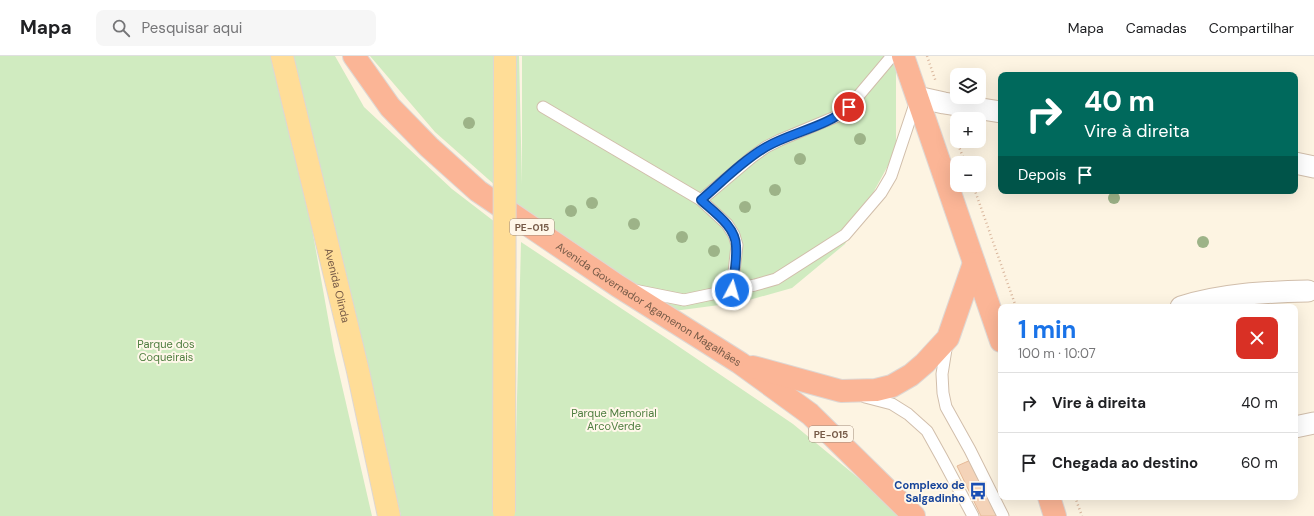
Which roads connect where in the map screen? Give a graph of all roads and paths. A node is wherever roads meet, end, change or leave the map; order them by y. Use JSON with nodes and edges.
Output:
{"nodes":[{"id":1,"x":282,"y":56,"type":"edge"},
{"id":2,"x":354,"y":56,"type":"edge"},
{"id":3,"x":505,"y":56,"type":"edge"},
{"id":4,"x":892,"y":56,"type":"edge"},
{"id":5,"x":903,"y":56,"type":"edge"},
{"id":6,"x":917,"y":97,"type":"junction"},
{"id":7,"x":543,"y":107,"type":"dead end"},
{"id":8,"x":998,"y":112,"type":"edge"},
{"id":9,"x":1298,"y":164,"type":"edge"},
{"id":10,"x":1314,"y":167,"type":"edge"},
{"id":11,"x":975,"y":192,"type":"edge"},
{"id":12,"x":701,"y":200,"type":"junction"},
{"id":13,"x":974,"y":263,"type":"junction"},
{"id":14,"x":618,"y":286,"type":"junction"},
{"id":15,"x":732,"y":290,"type":"junction"},
{"id":16,"x":1308,"y":291,"type":"dead end"},
{"id":17,"x":1015,"y":304,"type":"edge"},
{"id":18,"x":1190,"y":304,"type":"edge"},
{"id":19,"x":998,"y":332,"type":"edge"},
{"id":20,"x":948,"y":338,"type":"junction"},
{"id":21,"x":740,"y":363,"type":"junction"},
{"id":22,"x":841,"y":391,"type":"junction"},
{"id":23,"x":1314,"y":423,"type":"edge"},
{"id":24,"x":1298,"y":426,"type":"edge"},
{"id":25,"x":1050,"y":500,"type":"edge"},
{"id":26,"x":1076,"y":500,"type":"edge"},
{"id":27,"x":504,"y":514,"type":"edge"},
{"id":28,"x":389,"y":516,"type":"edge"},
{"id":29,"x":914,"y":516,"type":"edge"},
{"id":30,"x":973,"y":516,"type":"edge"},
{"id":31,"x":1003,"y":516,"type":"edge"},
{"id":32,"x":1055,"y":516,"type":"edge"},
{"id":33,"x":1082,"y":516,"type":"edge"}],
"edges":[{"from":1,"to":28,"type":"main road","name":"Avenida Olinda"},
{"from":2,"to":14,"type":"highway","name":"Avenida Governador Agamenon Magalhães","number":"PE-015"},
{"from":3,"to":27,"type":"main road","bridge":true},
{"from":4,"to":12,"type":"lane"},
{"from":5,"to":6,"type":"highway"},
{"from":6,"to":8,"type":"street"},
{"from":6,"to":13,"type":"highway"},
{"from":6,"to":15,"type":"lane"},
{"from":7,"to":12,"type":"lane"},
{"from":9,"to":10,"type":"street"},
{"from":11,"to":17,"type":"path"},
{"from":12,"to":15,"type":"lane"},
{"from":13,"to":19,"type":"highway"},
{"from":13,"to":20,"type":"highway"},
{"from":14,"to":15,"type":"lane"},
{"from":14,"to":21,"type":"highway","name":"Avenida Governador Agamenon Magalhães","number":"PE-015"},
{"from":16,"to":18,"type":"street"},
{"from":20,"to":22,"type":"highway"},
{"from":20,"to":31,"type":"lane"},
{"from":21,"to":22,"type":"highway"},
{"from":21,"to":29,"type":"highway","name":"Avenida Governador Agamenon Magalhães","number":"PE-015"},
{"from":22,"to":30,"type":"lane"},
{"from":23,"to":24,"type":"street"},
{"from":25,"to":32,"type":"highway"},
{"from":26,"to":33,"type":"path"}]}
